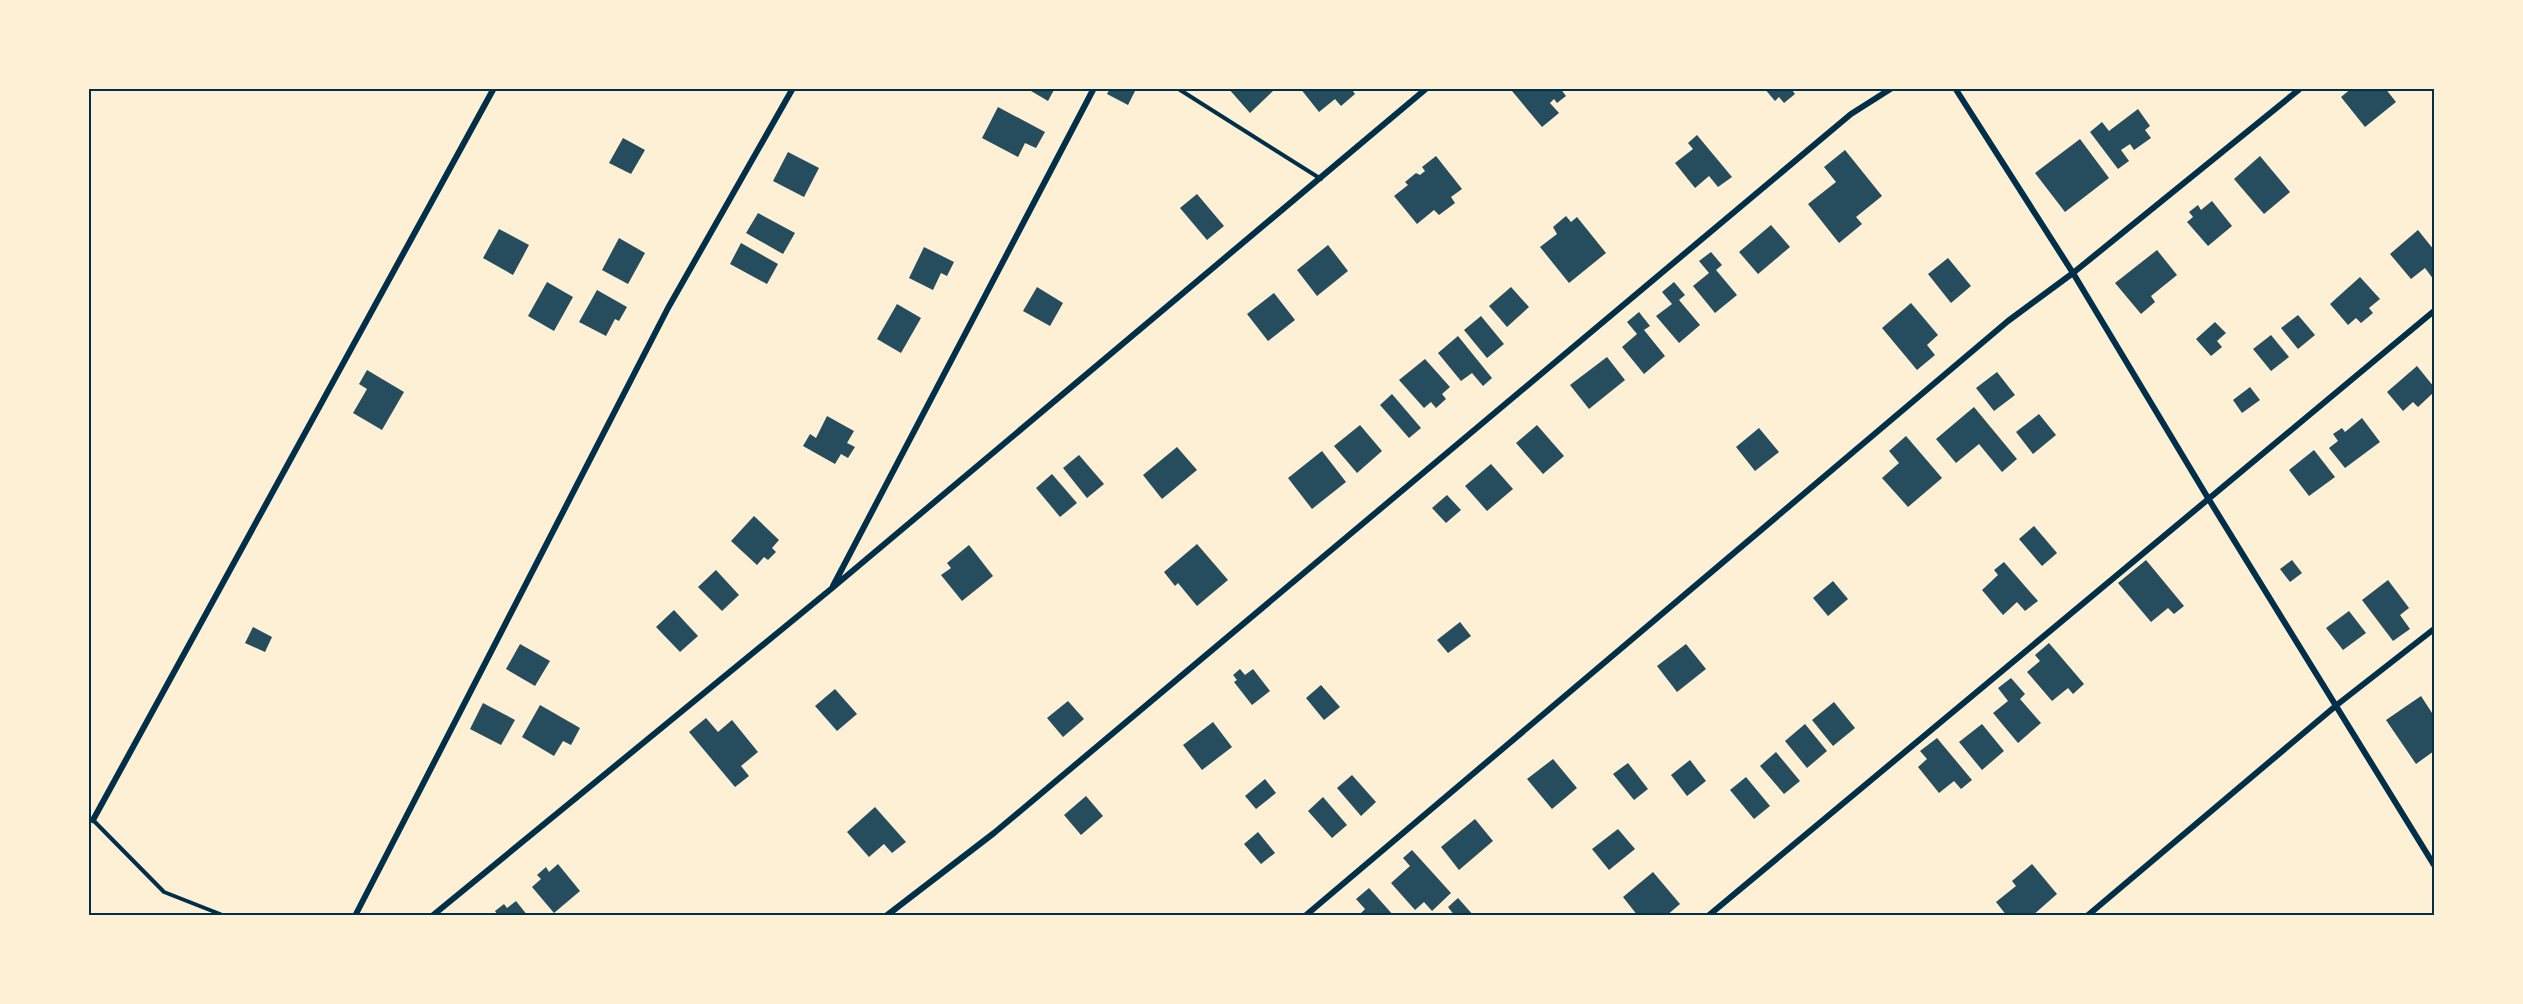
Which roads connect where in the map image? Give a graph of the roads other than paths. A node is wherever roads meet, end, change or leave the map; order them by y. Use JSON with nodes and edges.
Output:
{"nodes":[{"id":1,"x":494,"y":88,"type":"edge"},
{"id":2,"x":794,"y":88,"type":"edge"},
{"id":3,"x":1094,"y":88,"type":"edge"},
{"id":4,"x":1177,"y":88,"type":"edge"},
{"id":5,"x":1427,"y":88,"type":"edge"},
{"id":6,"x":1892,"y":88,"type":"edge"},
{"id":7,"x":1955,"y":88,"type":"edge"},
{"id":8,"x":2301,"y":88,"type":"edge"},
{"id":9,"x":1322,"y":179,"type":"junction"},
{"id":10,"x":2073,"y":273,"type":"junction"},
{"id":11,"x":2434,"y":311,"type":"edge"},
{"id":12,"x":2208,"y":498,"type":"junction"},
{"id":13,"x":831,"y":589,"type":"junction"},
{"id":14,"x":2434,"y":629,"type":"edge"},
{"id":15,"x":2338,"y":705,"type":"junction"},
{"id":16,"x":93,"y":820,"type":"joint"},
{"id":17,"x":2434,"y":865,"type":"edge"},
{"id":18,"x":225,"y":915,"type":"edge"},
{"id":19,"x":355,"y":915,"type":"edge"},
{"id":20,"x":432,"y":915,"type":"edge"},
{"id":21,"x":886,"y":915,"type":"edge"},
{"id":22,"x":1305,"y":915,"type":"edge"},
{"id":23,"x":1708,"y":915,"type":"edge"},
{"id":24,"x":2087,"y":915,"type":"edge"}],
"edges":[{"from":1,"to":16,"type":"street"},
{"from":2,"to":19,"type":"street"},
{"from":3,"to":13,"type":"street"},
{"from":4,"to":9,"type":"lane"},
{"from":5,"to":9,"type":"street"},
{"from":6,"to":21,"type":"street"},
{"from":7,"to":10,"type":"street"},
{"from":8,"to":10,"type":"street"},
{"from":9,"to":13,"type":"street"},
{"from":10,"to":12,"type":"street"},
{"from":10,"to":22,"type":"street"},
{"from":11,"to":12,"type":"street"},
{"from":12,"to":15,"type":"street"},
{"from":12,"to":23,"type":"street"},
{"from":13,"to":20,"type":"street"},
{"from":14,"to":15,"type":"street"},
{"from":15,"to":17,"type":"street"},
{"from":15,"to":24,"type":"street"},
{"from":16,"to":18,"type":"lane"}]}
